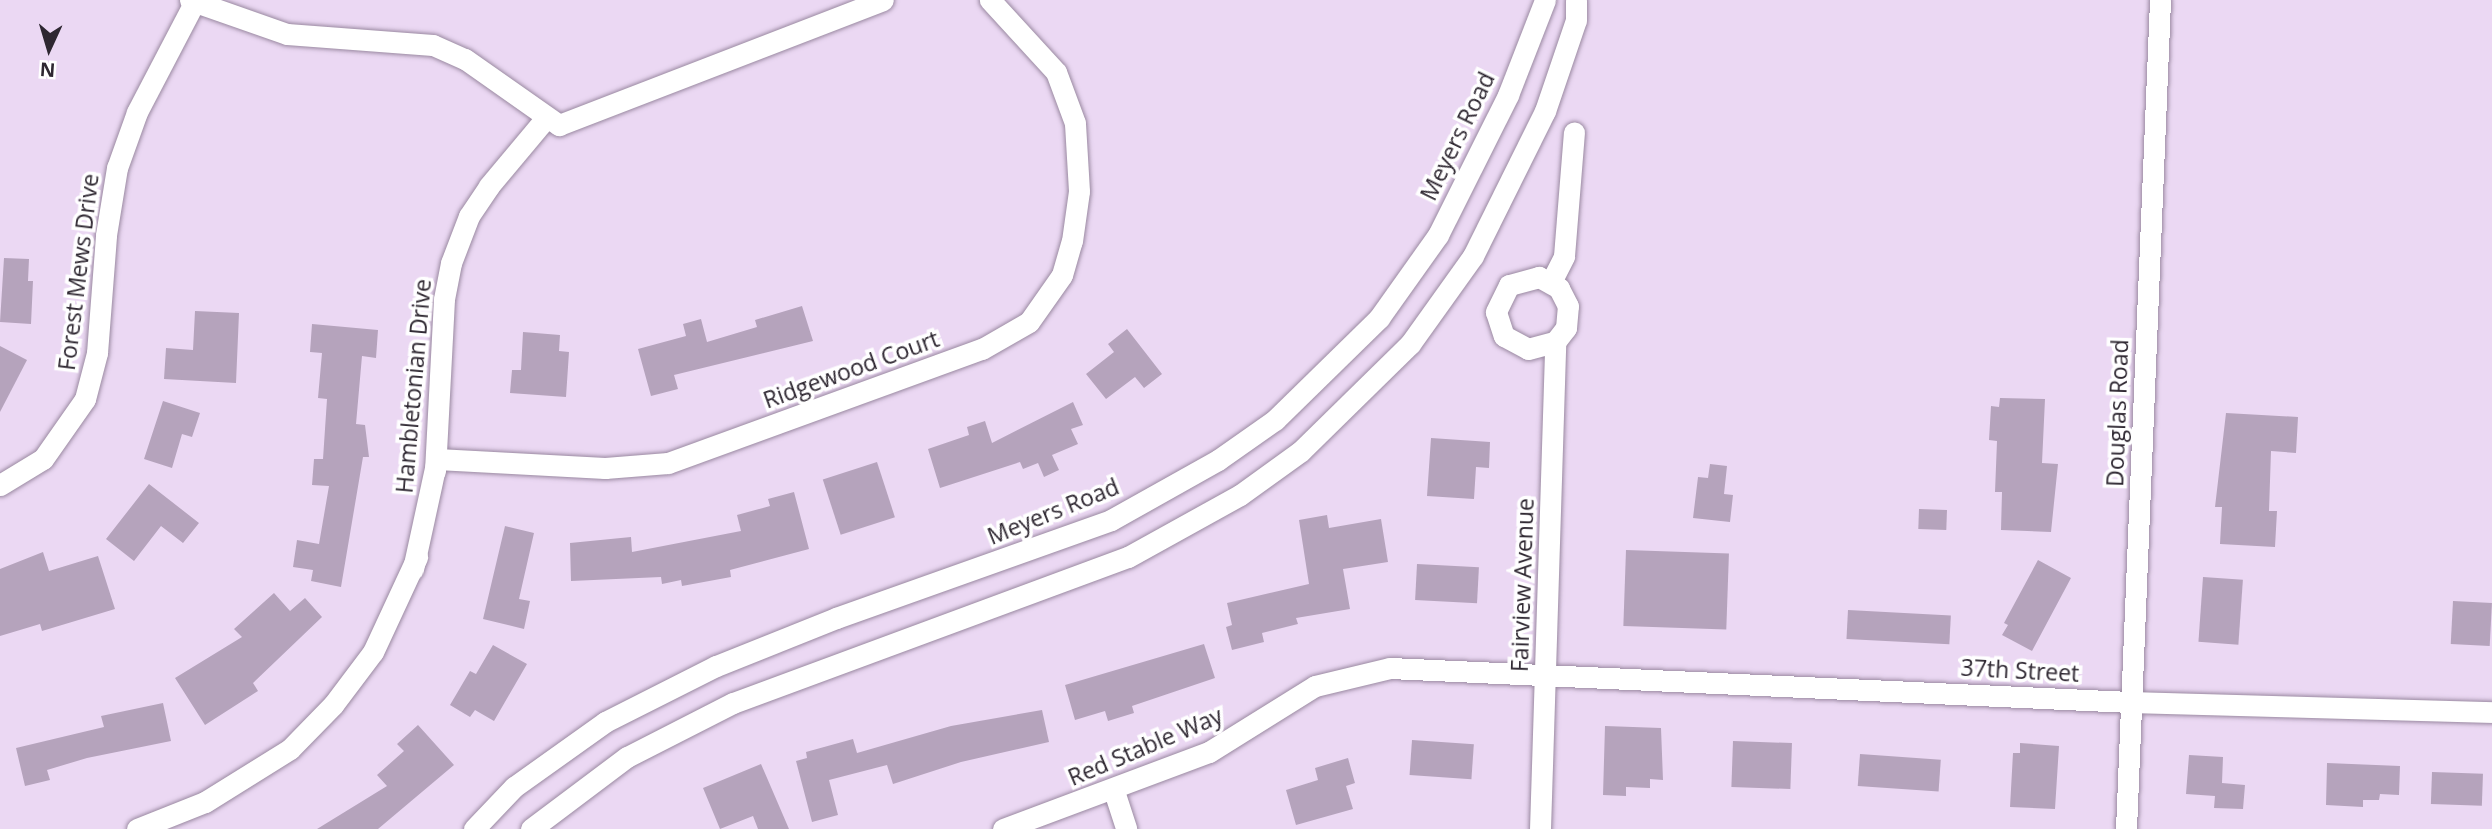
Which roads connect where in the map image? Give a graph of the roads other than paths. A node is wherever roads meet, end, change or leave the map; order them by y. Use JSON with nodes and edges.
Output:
{"nodes":[{"id":1,"x":883,"y":0,"type":"edge"},
{"id":2,"x":990,"y":0,"type":"edge"},
{"id":3,"x":1545,"y":0,"type":"edge"},
{"id":4,"x":1576,"y":0,"type":"edge"},
{"id":5,"x":2160,"y":0,"type":"edge"},
{"id":6,"x":192,"y":1,"type":"edge"},
{"id":7,"x":545,"y":119,"type":"junction"},
{"id":8,"x":1574,"y":132,"type":"dead end"},
{"id":9,"x":1551,"y":282,"type":"junction"},
{"id":10,"x":1555,"y":342,"type":"junction"},
{"id":11,"x":437,"y":459,"type":"junction"},
{"id":12,"x":0,"y":485,"type":"edge"},
{"id":13,"x":1545,"y":672,"type":"junction"},
{"id":14,"x":2131,"y":702,"type":"junction"},
{"id":15,"x":2492,"y":712,"type":"edge"},
{"id":16,"x":1114,"y":791,"type":"junction"},
{"id":17,"x":137,"y":829,"type":"edge"},
{"id":18,"x":474,"y":829,"type":"edge"},
{"id":19,"x":531,"y":829,"type":"edge"},
{"id":20,"x":1003,"y":829,"type":"edge"},
{"id":21,"x":1126,"y":829,"type":"edge"},
{"id":22,"x":1540,"y":829,"type":"edge"},
{"id":23,"x":2126,"y":829,"type":"edge"}],
"edges":[{"from":1,"to":7,"type":"street"},
{"from":2,"to":11,"type":"street","name":"Ridgewood Court"},
{"from":3,"to":18,"type":"street","name":"Meyers Road"},
{"from":4,"to":19,"type":"street"},
{"from":5,"to":14,"type":"street","name":"Douglas Road"},
{"from":6,"to":7,"type":"street"},
{"from":6,"to":12,"type":"street","name":"Forest Mews Drive"},
{"from":7,"to":11,"type":"street","name":"Hambletonian Drive"},
{"from":8,"to":9,"type":"street"},
{"from":9,"to":10,"type":"street","name":"Fairview Avenue"},
{"from":9,"to":10,"type":"street"},
{"from":10,"to":13,"type":"street","name":"Fairview Avenue"},
{"from":11,"to":17,"type":"street"},
{"from":13,"to":14,"type":"street","name":"37th Street"},
{"from":13,"to":16,"type":"street","name":"Red Stable Way"},
{"from":13,"to":22,"type":"street","name":"Fairview Avenue"},
{"from":14,"to":15,"type":"street","name":"37th Street"},
{"from":14,"to":23,"type":"street","name":"Douglas Road"},
{"from":16,"to":20,"type":"street","name":"Red Stable Way"},
{"from":16,"to":21,"type":"street"}]}
